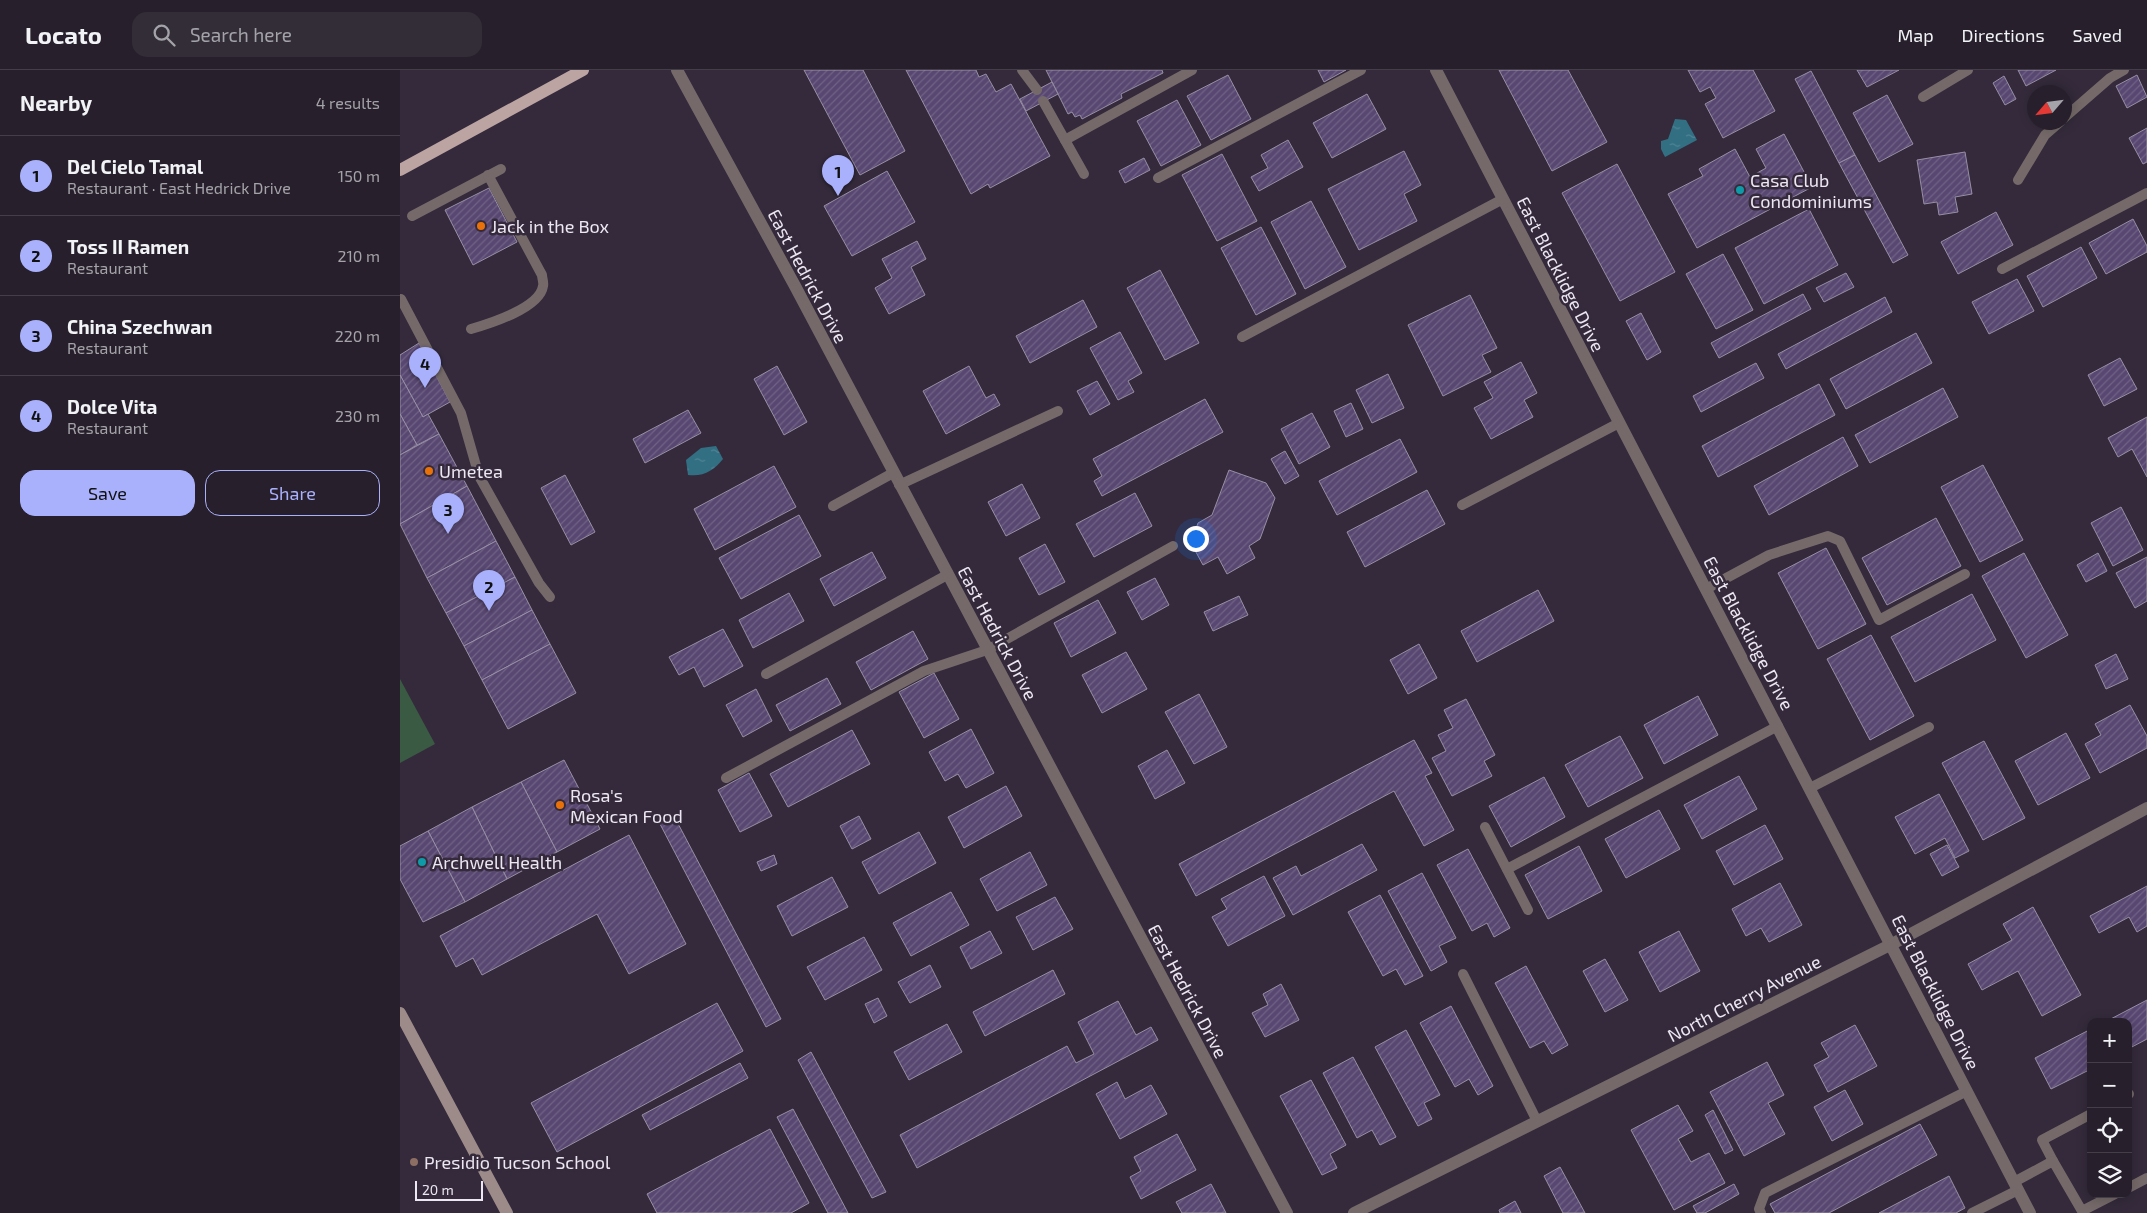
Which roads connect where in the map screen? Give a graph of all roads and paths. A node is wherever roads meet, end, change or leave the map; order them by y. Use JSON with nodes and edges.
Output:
{"nodes":[{"id":1,"x":583,"y":70,"type":"edge"},
{"id":2,"x":677,"y":70,"type":"edge"},
{"id":3,"x":1022,"y":70,"type":"edge"},
{"id":4,"x":1192,"y":70,"type":"edge"},
{"id":5,"x":1361,"y":70,"type":"edge"},
{"id":6,"x":1436,"y":70,"type":"edge"},
{"id":7,"x":1968,"y":70,"type":"edge"},
{"id":8,"x":2124,"y":70,"type":"edge"},
{"id":9,"x":1037,"y":90,"type":"dead end"},
{"id":10,"x":1923,"y":96,"type":"dead end"},
{"id":11,"x":1043,"y":101,"type":"dead end"},
{"id":12,"x":2072,"y":111,"type":"edge"},
{"id":13,"x":2051,"y":130,"type":"edge"},
{"id":14,"x":1065,"y":140,"type":"junction"},
{"id":15,"x":501,"y":169,"type":"dead end"},
{"id":16,"x":400,"y":170,"type":"edge"},
{"id":17,"x":1084,"y":174,"type":"dead end"},
{"id":18,"x":488,"y":175,"type":"junction"},
{"id":19,"x":1158,"y":178,"type":"dead end"},
{"id":20,"x":2018,"y":180,"type":"dead end"},
{"id":21,"x":2147,"y":193,"type":"edge"},
{"id":22,"x":1503,"y":199,"type":"junction"},
{"id":23,"x":412,"y":216,"type":"dead end"},
{"id":24,"x":2002,"y":269,"type":"dead end"},
{"id":25,"x":401,"y":299,"type":"dead end"},
{"id":26,"x":471,"y":329,"type":"dead end"},
{"id":27,"x":1242,"y":337,"type":"dead end"},
{"id":28,"x":1058,"y":411,"type":"dead end"},
{"id":29,"x":1619,"y":423,"type":"junction"},
{"id":30,"x":893,"y":473,"type":"junction"},
{"id":31,"x":899,"y":485,"type":"junction"},
{"id":32,"x":1462,"y":505,"type":"dead end"},
{"id":33,"x":833,"y":506,"type":"dead end"},
{"id":34,"x":1173,"y":546,"type":"dead end"},
{"id":35,"x":947,"y":574,"type":"junction"},
{"id":36,"x":1966,"y":574,"type":"dead end"},
{"id":37,"x":1706,"y":589,"type":"junction"},
{"id":38,"x":550,"y":597,"type":"dead end"},
{"id":39,"x":987,"y":650,"type":"junction"},
{"id":40,"x":766,"y":674,"type":"dead end"},
{"id":41,"x":1778,"y":726,"type":"junction"},
{"id":42,"x":1929,"y":727,"type":"dead end"},
{"id":43,"x":726,"y":778,"type":"dead end"},
{"id":44,"x":1810,"y":788,"type":"junction"},
{"id":45,"x":2147,"y":808,"type":"edge"},
{"id":46,"x":1484,"y":827,"type":"dead end"},
{"id":47,"x":1507,"y":869,"type":"junction"},
{"id":48,"x":1528,"y":910,"type":"dead end"},
{"id":49,"x":1892,"y":944,"type":"junction"},
{"id":50,"x":1463,"y":974,"type":"dead end"},
{"id":51,"x":400,"y":1013,"type":"edge"},
{"id":52,"x":1967,"y":1091,"type":"junction"},
{"id":53,"x":2087,"y":1116,"type":"edge"},
{"id":54,"x":1537,"y":1121,"type":"junction"},
{"id":55,"x":2053,"y":1161,"type":"junction"},
{"id":56,"x":2147,"y":1178,"type":"edge"},
{"id":57,"x":2016,"y":1186,"type":"junction"},
{"id":58,"x":2132,"y":1186,"type":"edge"},
{"id":59,"x":2107,"y":1198,"type":"edge"},
{"id":60,"x":507,"y":1213,"type":"edge"},
{"id":61,"x":1287,"y":1213,"type":"edge"},
{"id":62,"x":1354,"y":1213,"type":"edge"},
{"id":63,"x":1762,"y":1213,"type":"edge"},
{"id":64,"x":1972,"y":1213,"type":"edge"},
{"id":65,"x":2030,"y":1213,"type":"edge"}],
"edges":[{"from":1,"to":16,"type":"main road"},
{"from":2,"to":30,"type":"street","name":"East Hedrick Drive"},
{"from":3,"to":9,"type":"lane"},
{"from":4,"to":14,"type":"lane"},
{"from":5,"to":19,"type":"lane"},
{"from":6,"to":22,"type":"street","name":"East Blacklidge Drive"},
{"from":7,"to":10,"type":"lane"},
{"from":8,"to":12,"type":"lane"},
{"from":11,"to":14,"type":"lane"},
{"from":13,"to":20,"type":"lane"},
{"from":14,"to":17,"type":"lane"},
{"from":15,"to":18,"type":"lane"},
{"from":18,"to":23,"type":"lane"},
{"from":18,"to":26,"type":"lane"},
{"from":21,"to":24,"type":"lane"},
{"from":22,"to":27,"type":"lane"},
{"from":22,"to":29,"type":"street","name":"East Blacklidge Drive"},
{"from":25,"to":38,"type":"lane"},
{"from":28,"to":31,"type":"lane"},
{"from":29,"to":32,"type":"lane"},
{"from":29,"to":37,"type":"street","name":"East Blacklidge Drive"},
{"from":30,"to":31,"type":"street","name":"East Hedrick Drive"},
{"from":30,"to":33,"type":"lane"},
{"from":31,"to":35,"type":"street","name":"East Hedrick Drive"},
{"from":34,"to":39,"type":"lane"},
{"from":35,"to":39,"type":"street","name":"East Hedrick Drive"},
{"from":35,"to":40,"type":"lane"},
{"from":36,"to":37,"type":"lane"},
{"from":37,"to":41,"type":"street","name":"East Blacklidge Drive"},
{"from":39,"to":43,"type":"lane"},
{"from":39,"to":61,"type":"street","name":"East Hedrick Drive"},
{"from":41,"to":44,"type":"street","name":"East Blacklidge Drive"},
{"from":41,"to":47,"type":"lane"},
{"from":42,"to":44,"type":"lane"},
{"from":44,"to":49,"type":"street","name":"East Blacklidge Drive"},
{"from":45,"to":49,"type":"street","name":"North Cherry Avenue"},
{"from":46,"to":47,"type":"lane"},
{"from":47,"to":48,"type":"lane"},
{"from":49,"to":52,"type":"street","name":"East Blacklidge Drive"},
{"from":49,"to":54,"type":"street","name":"North Cherry Avenue"},
{"from":50,"to":54,"type":"lane"},
{"from":51,"to":60,"type":"main road"},
{"from":52,"to":57,"type":"street","name":"East Blacklidge Drive"},
{"from":52,"to":63,"type":"lane"},
{"from":53,"to":55,"type":"lane"},
{"from":54,"to":62,"type":"street","name":"North Cherry Avenue"},
{"from":55,"to":57,"type":"lane"},
{"from":55,"to":59,"type":"lane"},
{"from":56,"to":58,"type":"lane"},
{"from":57,"to":64,"type":"lane"},
{"from":57,"to":65,"type":"street","name":"East Blacklidge Drive"}]}
